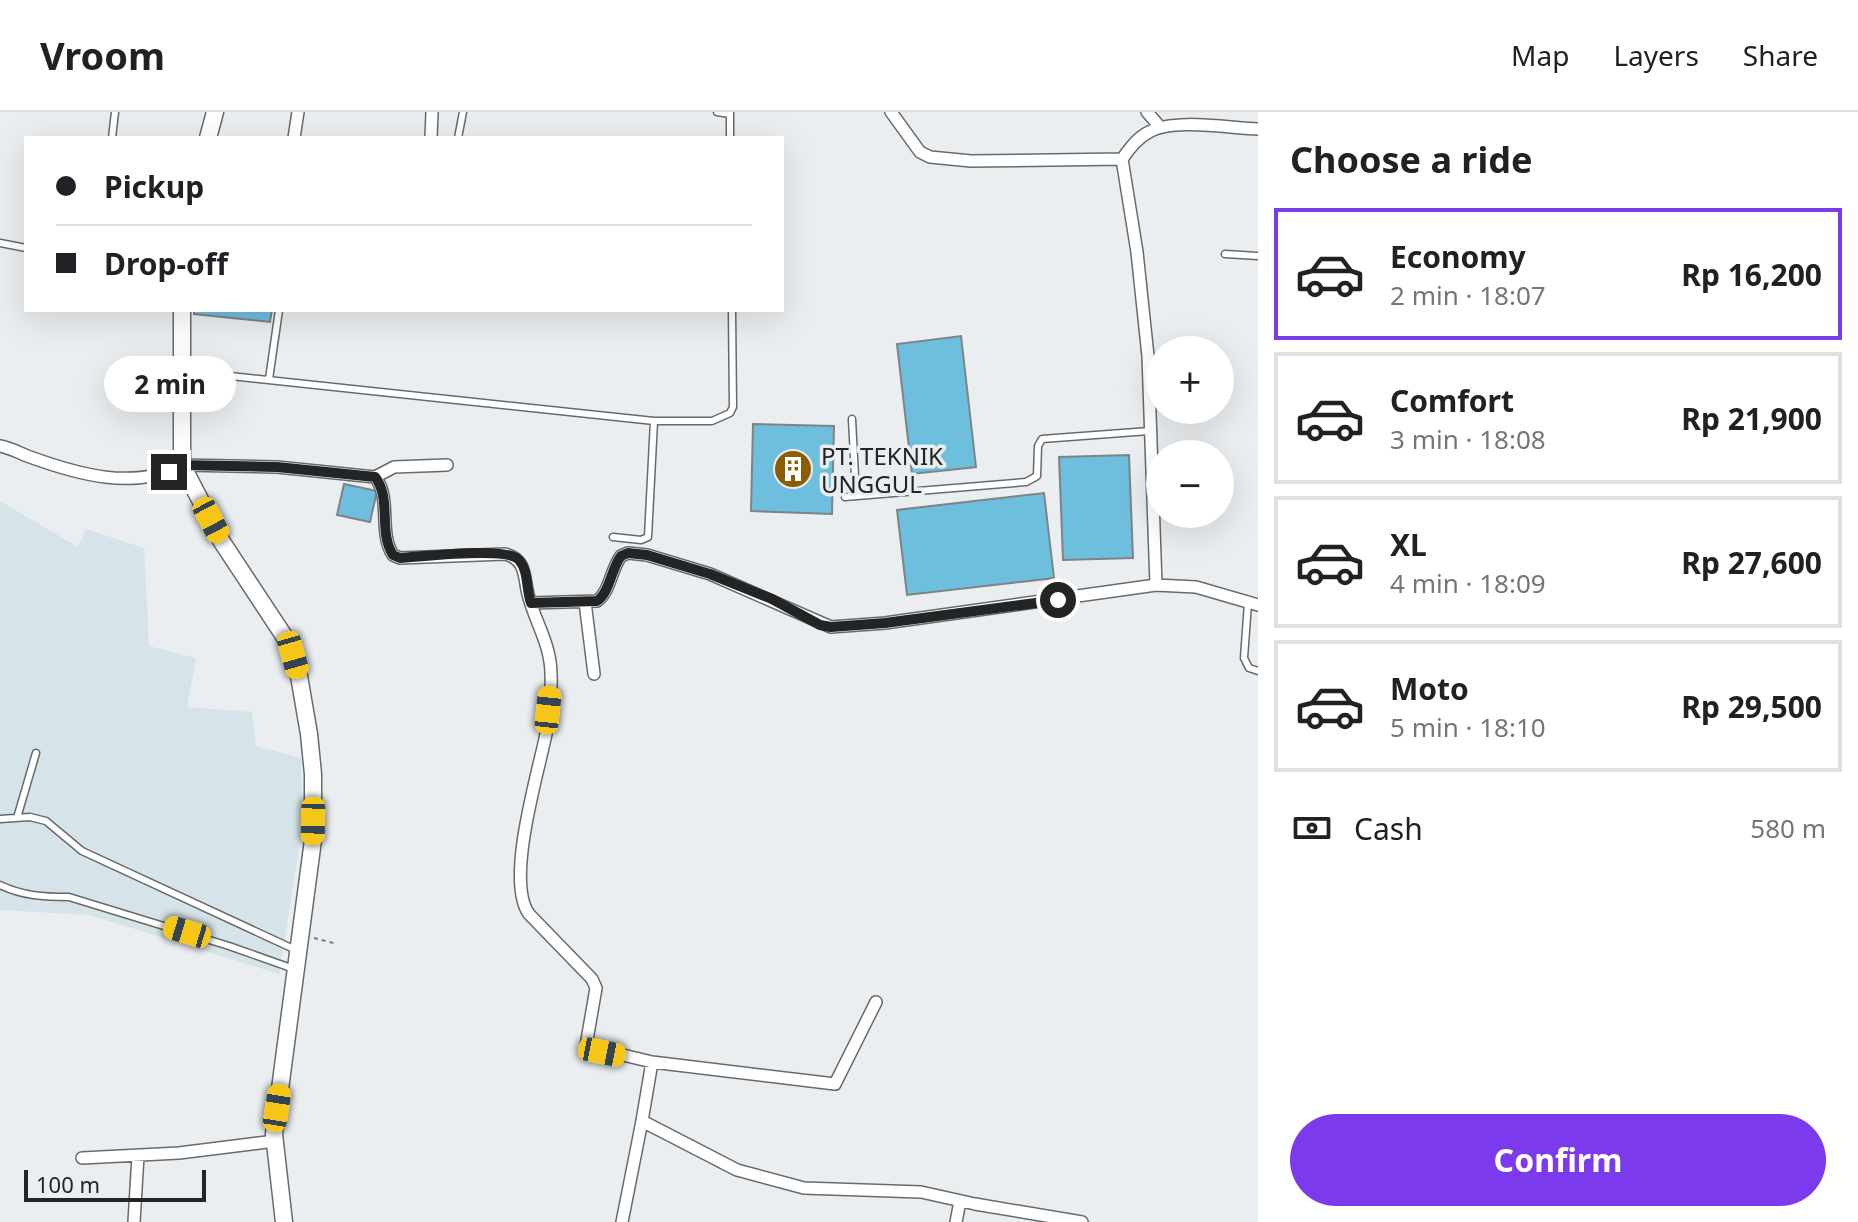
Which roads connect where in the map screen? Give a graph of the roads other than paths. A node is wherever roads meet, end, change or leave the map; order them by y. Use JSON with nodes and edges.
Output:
{"nodes":[{"id":1,"x":115,"y":112,"type":"edge"},
{"id":2,"x":215,"y":112,"type":"edge"},
{"id":3,"x":298,"y":112,"type":"edge"},
{"id":4,"x":432,"y":112,"type":"edge"},
{"id":5,"x":463,"y":112,"type":"edge"},
{"id":6,"x":717,"y":112,"type":"edge"},
{"id":7,"x":891,"y":112,"type":"edge"},
{"id":8,"x":1147,"y":112,"type":"edge"},
{"id":9,"x":730,"y":113,"type":"edge"},
{"id":10,"x":1160,"y":127,"type":"junction"},
{"id":11,"x":1258,"y":129,"type":"edge"},
{"id":12,"x":112,"y":136,"type":"edge"},
{"id":13,"x":209,"y":136,"type":"edge"},
{"id":14,"x":294,"y":136,"type":"edge"},
{"id":15,"x":431,"y":136,"type":"edge"},
{"id":16,"x":458,"y":136,"type":"edge"},
{"id":17,"x":730,"y":136,"type":"edge"},
{"id":18,"x":1122,"y":159,"type":"junction"},
{"id":19,"x":0,"y":243,"type":"edge"},
{"id":20,"x":24,"y":248,"type":"edge"},
{"id":21,"x":1225,"y":254,"type":"dead end"},
{"id":22,"x":1258,"y":256,"type":"edge"},
{"id":23,"x":182,"y":312,"type":"edge"},
{"id":24,"x":279,"y":312,"type":"edge"},
{"id":25,"x":732,"y":312,"type":"edge"},
{"id":26,"x":181,"y":370,"type":"junction"},
{"id":27,"x":269,"y":379,"type":"junction"},
{"id":28,"x":852,"y":419,"type":"dead end"},
{"id":29,"x":654,"y":421,"type":"junction"},
{"id":30,"x":1149,"y":431,"type":"junction"},
{"id":31,"x":0,"y":446,"type":"edge"},
{"id":32,"x":182,"y":465,"type":"junction"},
{"id":33,"x":447,"y":465,"type":"dead end"},
{"id":34,"x":375,"y":477,"type":"junction"},
{"id":35,"x":856,"y":496,"type":"junction"},
{"id":36,"x":845,"y":497,"type":"dead end"},
{"id":37,"x":613,"y":537,"type":"dead end"},
{"id":38,"x":1156,"y":585,"type":"junction"},
{"id":39,"x":585,"y":602,"type":"junction"},
{"id":40,"x":531,"y":603,"type":"junction"},
{"id":41,"x":1253,"y":604,"type":"edge"},
{"id":42,"x":1258,"y":671,"type":"edge"},
{"id":43,"x":594,"y":674,"type":"dead end"},
{"id":44,"x":36,"y":753,"type":"dead end"},
{"id":45,"x":17,"y":818,"type":"junction"},
{"id":46,"x":0,"y":819,"type":"edge"},
{"id":47,"x":0,"y":885,"type":"edge"},
{"id":48,"x":300,"y":943,"type":"junction"},
{"id":49,"x":297,"y":970,"type":"junction"},
{"id":50,"x":876,"y":1002,"type":"dead end"},
{"id":51,"x":652,"y":1062,"type":"junction"},
{"id":52,"x":642,"y":1121,"type":"junction"},
{"id":53,"x":275,"y":1141,"type":"junction"},
{"id":54,"x":138,"y":1156,"type":"junction"},
{"id":55,"x":82,"y":1158,"type":"dead end"},
{"id":56,"x":960,"y":1201,"type":"junction"},
{"id":57,"x":134,"y":1222,"type":"edge"},
{"id":58,"x":284,"y":1222,"type":"edge"},
{"id":59,"x":622,"y":1222,"type":"edge"},
{"id":60,"x":956,"y":1222,"type":"edge"},
{"id":61,"x":1082,"y":1222,"type":"edge"}],
"edges":[{"from":1,"to":12,"type":"lane"},
{"from":2,"to":13,"type":"main road"},
{"from":3,"to":14,"type":"street"},
{"from":4,"to":15,"type":"street"},
{"from":5,"to":16,"type":"lane"},
{"from":6,"to":9,"type":"lane"},
{"from":7,"to":18,"type":"street"},
{"from":8,"to":10,"type":"street"},
{"from":9,"to":17,"type":"lane"},
{"from":10,"to":11,"type":"street"},
{"from":10,"to":18,"type":"street"},
{"from":18,"to":30,"type":"street"},
{"from":19,"to":20,"type":"lane"},
{"from":21,"to":22,"type":"lane"},
{"from":23,"to":26,"type":"main road"},
{"from":24,"to":27,"type":"lane"},
{"from":25,"to":29,"type":"lane"},
{"from":26,"to":27,"type":"lane"},
{"from":26,"to":32,"type":"main road"},
{"from":27,"to":29,"type":"lane"},
{"from":28,"to":35,"type":"lane"},
{"from":29,"to":37,"type":"lane"},
{"from":30,"to":35,"type":"lane"},
{"from":30,"to":38,"type":"street"},
{"from":31,"to":32,"type":"street"},
{"from":32,"to":34,"type":"street"},
{"from":32,"to":48,"type":"main road"},
{"from":33,"to":34,"type":"street"},
{"from":34,"to":40,"type":"street"},
{"from":35,"to":36,"type":"lane"},
{"from":38,"to":39,"type":"street"},
{"from":38,"to":41,"type":"street"},
{"from":39,"to":40,"type":"street"},
{"from":39,"to":43,"type":"street"},
{"from":40,"to":51,"type":"street"},
{"from":41,"to":42,"type":"lane"},
{"from":44,"to":45,"type":"lane"},
{"from":45,"to":46,"type":"lane"},
{"from":45,"to":48,"type":"lane"},
{"from":47,"to":49,"type":"lane"},
{"from":48,"to":49,"type":"main road"},
{"from":49,"to":53,"type":"main road"},
{"from":50,"to":51,"type":"street"},
{"from":51,"to":52,"type":"street"},
{"from":52,"to":56,"type":"street"},
{"from":52,"to":59,"type":"street"},
{"from":53,"to":54,"type":"street"},
{"from":53,"to":58,"type":"main road"},
{"from":54,"to":55,"type":"street"},
{"from":54,"to":57,"type":"street"},
{"from":56,"to":60,"type":"street"},
{"from":56,"to":61,"type":"street"}]}
